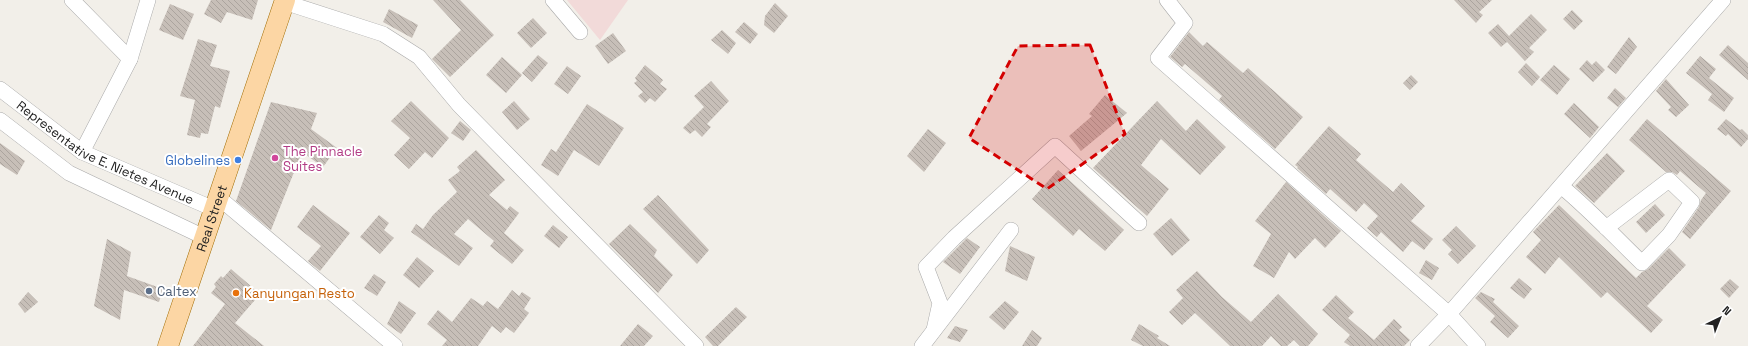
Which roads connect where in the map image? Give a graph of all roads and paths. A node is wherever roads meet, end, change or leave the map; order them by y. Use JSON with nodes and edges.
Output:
{"nodes":[{"id":1,"x":72,"y":0,"type":"edge"},
{"id":2,"x":148,"y":0,"type":"edge"},
{"id":3,"x":553,"y":0,"type":"edge"},
{"id":4,"x":1167,"y":0,"type":"edge"},
{"id":5,"x":1723,"y":0,"type":"edge"},
{"id":6,"x":284,"y":1,"type":"edge"},
{"id":7,"x":580,"y":32,"type":"dead end"},
{"id":8,"x":130,"y":59,"type":"junction"},
{"id":9,"x":0,"y":89,"type":"edge"},
{"id":10,"x":0,"y":120,"type":"edge"},
{"id":11,"x":82,"y":152,"type":"junction"},
{"id":12,"x":1561,"y":186,"type":"junction"},
{"id":13,"x":216,"y":203,"type":"junction"},
{"id":14,"x":1139,"y":223,"type":"dead end"},
{"id":15,"x":1606,"y":228,"type":"junction"},
{"id":16,"x":1011,"y":230,"type":"dead end"},
{"id":17,"x":204,"y":237,"type":"junction"},
{"id":18,"x":1449,"y":314,"type":"junction"},
{"id":19,"x":934,"y":330,"type":"junction"},
{"id":20,"x":168,"y":346,"type":"edge"},
{"id":21,"x":395,"y":346,"type":"edge"},
{"id":22,"x":696,"y":346,"type":"edge"},
{"id":23,"x":922,"y":346,"type":"edge"},
{"id":24,"x":1418,"y":346,"type":"edge"},
{"id":25,"x":1478,"y":346,"type":"edge"}],
"edges":[{"from":1,"to":8,"type":"street"},
{"from":2,"to":8,"type":"street"},
{"from":3,"to":7,"type":"street"},
{"from":4,"to":18,"type":"street"},
{"from":5,"to":12,"type":"street"},
{"from":6,"to":13,"type":"main road","name":"Real Street"},
{"from":6,"to":22,"type":"street"},
{"from":8,"to":11,"type":"street"},
{"from":9,"to":11,"type":"street","name":"Representative E. Nietes Avenue"},
{"from":10,"to":17,"type":"street","name":"Representative E. Nietes Avenue"},
{"from":11,"to":13,"type":"street","name":"Representative E. Nietes Avenue"},
{"from":12,"to":15,"type":"street"},
{"from":12,"to":18,"type":"street"},
{"from":13,"to":17,"type":"main road","name":"Real Street"},
{"from":13,"to":21,"type":"street","name":"Representative E. Nietes Avenue"},
{"from":14,"to":19,"type":"street"},
{"from":15,"to":15,"type":"street"},
{"from":16,"to":19,"type":"street"},
{"from":17,"to":20,"type":"main road","name":"Real Street"},
{"from":18,"to":24,"type":"street"},
{"from":18,"to":25,"type":"street"},
{"from":19,"to":23,"type":"street"}]}
